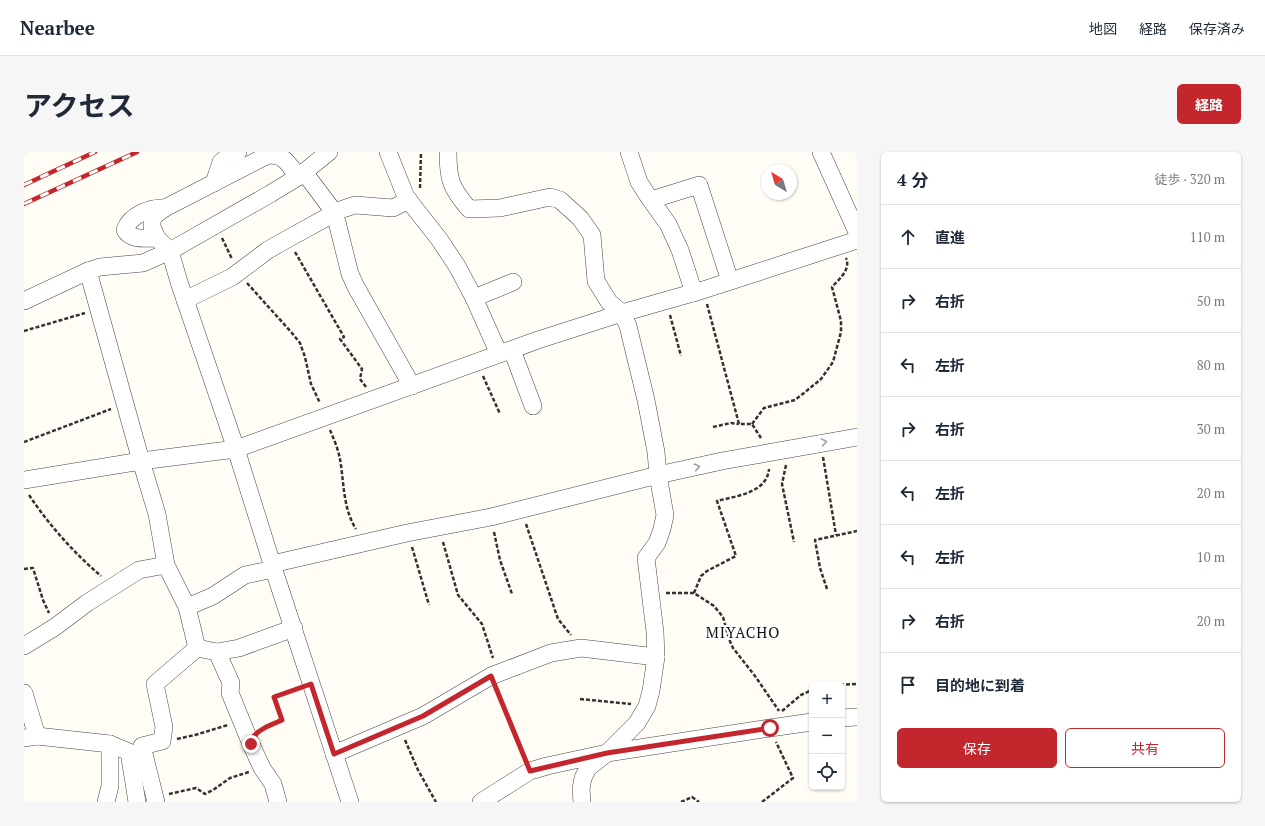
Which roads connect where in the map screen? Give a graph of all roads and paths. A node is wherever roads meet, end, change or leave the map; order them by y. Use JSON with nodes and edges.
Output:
{"nodes":[{"id":1,"x":238,"y":152,"type":"edge"},
{"id":2,"x":329,"y":152,"type":"edge"},
{"id":3,"x":388,"y":152,"type":"edge"},
{"id":4,"x":421,"y":152,"type":"edge"},
{"id":5,"x":448,"y":152,"type":"edge"},
{"id":6,"x":629,"y":152,"type":"edge"},
{"id":7,"x":821,"y":152,"type":"edge"},
{"id":8,"x":283,"y":156,"type":"edge"},
{"id":9,"x":301,"y":174,"type":"junction"},
{"id":10,"x":214,"y":183,"type":"junction"},
{"id":11,"x":651,"y":200,"type":"junction"},
{"id":12,"x":412,"y":204,"type":"junction"},
{"id":13,"x":165,"y":208,"type":"junction"},
{"id":14,"x":334,"y":214,"type":"junction"},
{"id":15,"x":216,"y":225,"type":"junction"},
{"id":16,"x":857,"y":232,"type":"edge"},
{"id":17,"x":157,"y":238,"type":"junction"},
{"id":18,"x":288,"y":239,"type":"junction"},
{"id":19,"x":849,"y":242,"type":"edge"},
{"id":20,"x":170,"y":251,"type":"junction"},
{"id":21,"x":88,"y":271,"type":"junction"},
{"id":22,"x":239,"y":273,"type":"junction"},
{"id":23,"x":730,"y":281,"type":"junction"},
{"id":24,"x":513,"y":282,"type":"dead end"},
{"id":25,"x":694,"y":293,"type":"junction"},
{"id":26,"x":474,"y":298,"type":"junction"},
{"id":27,"x":185,"y":300,"type":"junction"},
{"id":28,"x":24,"y":301,"type":"edge"},
{"id":29,"x":667,"y":301,"type":"junction"},
{"id":30,"x":98,"y":309,"type":"junction"},
{"id":31,"x":622,"y":313,"type":"junction"},
{"id":32,"x":24,"y":331,"type":"edge"},
{"id":33,"x":505,"y":352,"type":"junction"},
{"id":34,"x":681,"y":356,"type":"dead end"},
{"id":35,"x":477,"y":362,"type":"junction"},
{"id":36,"x":412,"y":386,"type":"junction"},
{"id":37,"x":375,"y":399,"type":"junction"},
{"id":38,"x":124,"y":403,"type":"junction"},
{"id":39,"x":533,"y":406,"type":"dead end"},
{"id":40,"x":500,"y":414,"type":"dead end"},
{"id":41,"x":326,"y":416,"type":"junction"},
{"id":42,"x":739,"y":424,"type":"dead end"},
{"id":43,"x":752,"y":424,"type":"dead end"},
{"id":44,"x":713,"y":427,"type":"dead end"},
{"id":45,"x":857,"y":437,"type":"edge"},
{"id":46,"x":24,"y":442,"type":"edge"},
{"id":47,"x":820,"y":443,"type":"junction"},
{"id":48,"x":236,"y":449,"type":"junction"},
{"id":49,"x":789,"y":449,"type":"junction"},
{"id":50,"x":140,"y":461,"type":"junction"},
{"id":51,"x":658,"y":475,"type":"junction"},
{"id":52,"x":26,"y":486,"type":"edge"},
{"id":53,"x":521,"y":510,"type":"junction"},
{"id":54,"x":492,"y":517,"type":"junction"},
{"id":55,"x":439,"y":528,"type":"junction"},
{"id":56,"x":857,"y":531,"type":"edge"},
{"id":57,"x":408,"y":533,"type":"junction"},
{"id":58,"x":836,"y":535,"type":"junction"},
{"id":59,"x":794,"y":542,"type":"dead end"},
{"id":60,"x":366,"y":543,"type":"junction"},
{"id":61,"x":166,"y":565,"type":"junction"},
{"id":62,"x":273,"y":567,"type":"junction"},
{"id":63,"x":24,"y":569,"type":"edge"},
{"id":64,"x":112,"y":586,"type":"junction"},
{"id":65,"x":827,"y":590,"type":"dead end"},
{"id":66,"x":651,"y":592,"type":"junction"},
{"id":67,"x":512,"y":594,"type":"dead end"},
{"id":68,"x":429,"y":605,"type":"dead end"},
{"id":69,"x":187,"y":606,"type":"junction"},
{"id":70,"x":55,"y":626,"type":"junction"},
{"id":71,"x":294,"y":628,"type":"junction"},
{"id":72,"x":24,"y":646,"type":"edge"},
{"id":73,"x":197,"y":648,"type":"junction"},
{"id":74,"x":581,"y":648,"type":"junction"},
{"id":75,"x":217,"y":652,"type":"junction"},
{"id":76,"x":656,"y":657,"type":"junction"},
{"id":77,"x":495,"y":675,"type":"junction"},
{"id":78,"x":311,"y":684,"type":"junction"},
{"id":79,"x":845,"y":684,"type":"edge"},
{"id":80,"x":857,"y":684,"type":"edge"},
{"id":81,"x":809,"y":691,"type":"edge"},
{"id":82,"x":24,"y":693,"type":"edge"},
{"id":83,"x":580,"y":699,"type":"dead end"},
{"id":84,"x":648,"y":706,"type":"junction"},
{"id":85,"x":857,"y":716,"type":"edge"},
{"id":86,"x":845,"y":718,"type":"edge"},
{"id":87,"x":241,"y":720,"type":"junction"},
{"id":88,"x":809,"y":722,"type":"edge"},
{"id":89,"x":400,"y":726,"type":"junction"},
{"id":90,"x":770,"y":728,"type":"junction"},
{"id":91,"x":31,"y":737,"type":"edge"},
{"id":92,"x":162,"y":741,"type":"junction"},
{"id":93,"x":249,"y":741,"type":"junction"},
{"id":94,"x":110,"y":744,"type":"junction"},
{"id":95,"x":607,"y":753,"type":"junction"},
{"id":96,"x":334,"y":754,"type":"junction"},
{"id":97,"x":262,"y":768,"type":"junction"},
{"id":98,"x":530,"y":771,"type":"junction"},
{"id":99,"x":156,"y":800,"type":"edge"},
{"id":100,"x":106,"y":802,"type":"edge"},
{"id":101,"x":137,"y":802,"type":"edge"},
{"id":102,"x":278,"y":802,"type":"edge"},
{"id":103,"x":350,"y":802,"type":"edge"},
{"id":104,"x":436,"y":802,"type":"edge"},
{"id":105,"x":481,"y":802,"type":"edge"},
{"id":106,"x":582,"y":802,"type":"edge"},
{"id":107,"x":681,"y":802,"type":"edge"},
{"id":108,"x":699,"y":802,"type":"edge"},
{"id":109,"x":762,"y":802,"type":"edge"}],
"edges":[{"from":1,"to":10,"type":"street"},
{"from":2,"to":9,"type":"street"},
{"from":3,"to":12,"type":"street"},
{"from":4,"to":12,"type":"path"},
{"from":5,"to":31,"type":"street"},
{"from":6,"to":11,"type":"street"},
{"from":7,"to":16,"type":"street"},
{"from":8,"to":9,"type":"street"},
{"from":8,"to":10,"type":"street"},
{"from":9,"to":14,"type":"street"},
{"from":9,"to":15,"type":"street"},
{"from":10,"to":13,"type":"street"},
{"from":11,"to":23,"type":"street"},
{"from":11,"to":25,"type":"street"},
{"from":12,"to":14,"type":"street"},
{"from":12,"to":26,"type":"street"},
{"from":13,"to":17,"type":"street"},
{"from":13,"to":17,"type":"street"},
{"from":14,"to":18,"type":"street"},
{"from":14,"to":36,"type":"street"},
{"from":15,"to":20,"type":"street"},
{"from":15,"to":22,"type":"path"},
{"from":17,"to":20,"type":"street"},
{"from":18,"to":22,"type":"street"},
{"from":18,"to":37,"type":"path"},
{"from":19,"to":23,"type":"street"},
{"from":19,"to":43,"type":"path"},
{"from":20,"to":21,"type":"street"},
{"from":20,"to":27,"type":"street"},
{"from":21,"to":28,"type":"street"},
{"from":21,"to":30,"type":"street"},
{"from":22,"to":27,"type":"street"},
{"from":22,"to":41,"type":"path"},
{"from":23,"to":25,"type":"street"},
{"from":24,"to":26,"type":"street"},
{"from":25,"to":29,"type":"street"},
{"from":26,"to":33,"type":"street"},
{"from":27,"to":48,"type":"street"},
{"from":29,"to":31,"type":"street"},
{"from":29,"to":34,"type":"path"},
{"from":30,"to":32,"type":"path"},
{"from":30,"to":38,"type":"street"},
{"from":31,"to":33,"type":"street"},
{"from":31,"to":51,"type":"street"},
{"from":33,"to":35,"type":"street"},
{"from":33,"to":39,"type":"street"},
{"from":35,"to":36,"type":"street"},
{"from":35,"to":40,"type":"path"},
{"from":36,"to":37,"type":"street"},
{"from":37,"to":41,"type":"street"},
{"from":38,"to":46,"type":"path"},
{"from":38,"to":50,"type":"street"},
{"from":41,"to":48,"type":"street"},
{"from":41,"to":60,"type":"path"},
{"from":42,"to":44,"type":"path"},
{"from":47,"to":45,"type":"street","one_way":true},
{"from":47,"to":49,"type":"street"},
{"from":47,"to":58,"type":"path"},
{"from":48,"to":50,"type":"street"},
{"from":48,"to":62,"type":"street"},
{"from":51,"to":49,"type":"street","one_way":true},
{"from":49,"to":59,"type":"path"},
{"from":50,"to":52,"type":"street"},
{"from":50,"to":61,"type":"street"},
{"from":51,"to":53,"type":"street"},
{"from":51,"to":66,"type":"street"},
{"from":52,"to":64,"type":"path"},
{"from":53,"to":54,"type":"street"},
{"from":53,"to":74,"type":"path"},
{"from":54,"to":55,"type":"street"},
{"from":54,"to":67,"type":"path"},
{"from":55,"to":57,"type":"street"},
{"from":55,"to":77,"type":"path"},
{"from":56,"to":58,"type":"path"},
{"from":57,"to":60,"type":"street"},
{"from":57,"to":68,"type":"path"},
{"from":58,"to":65,"type":"path"},
{"from":60,"to":62,"type":"street"},
{"from":61,"to":64,"type":"street"},
{"from":61,"to":69,"type":"street"},
{"from":62,"to":69,"type":"street"},
{"from":62,"to":71,"type":"street"},
{"from":63,"to":70,"type":"path"},
{"from":64,"to":70,"type":"street"},
{"from":66,"to":76,"type":"street"},
{"from":66,"to":81,"type":"path"},
{"from":69,"to":73,"type":"street"},
{"from":70,"to":72,"type":"street"},
{"from":71,"to":75,"type":"street"},
{"from":71,"to":78,"type":"street"},
{"from":73,"to":75,"type":"street"},
{"from":73,"to":92,"type":"street"},
{"from":74,"to":76,"type":"street"},
{"from":74,"to":77,"type":"street"},
{"from":75,"to":87,"type":"street"},
{"from":76,"to":84,"type":"street"},
{"from":77,"to":89,"type":"street"},
{"from":77,"to":98,"type":"path"},
{"from":78,"to":93,"type":"path"},
{"from":78,"to":96,"type":"street"},
{"from":79,"to":80,"type":"path"},
{"from":82,"to":91,"type":"street"},
{"from":83,"to":84,"type":"path"},
{"from":84,"to":95,"type":"street"},
{"from":85,"to":86,"type":"street"},
{"from":87,"to":92,"type":"path"},
{"from":87,"to":93,"type":"street"},
{"from":88,"to":90,"type":"street"},
{"from":89,"to":96,"type":"street"},
{"from":89,"to":104,"type":"path"},
{"from":90,"to":95,"type":"street"},
{"from":90,"to":109,"type":"path"},
{"from":91,"to":94,"type":"street"},
{"from":92,"to":99,"type":"street"},
{"from":93,"to":97,"type":"street"},
{"from":94,"to":100,"type":"street"},
{"from":94,"to":101,"type":"street"},
{"from":95,"to":98,"type":"street"},
{"from":95,"to":106,"type":"street"},
{"from":96,"to":103,"type":"street"},
{"from":97,"to":99,"type":"path"},
{"from":97,"to":102,"type":"street"},
{"from":98,"to":105,"type":"street"},
{"from":107,"to":108,"type":"path"}]}
